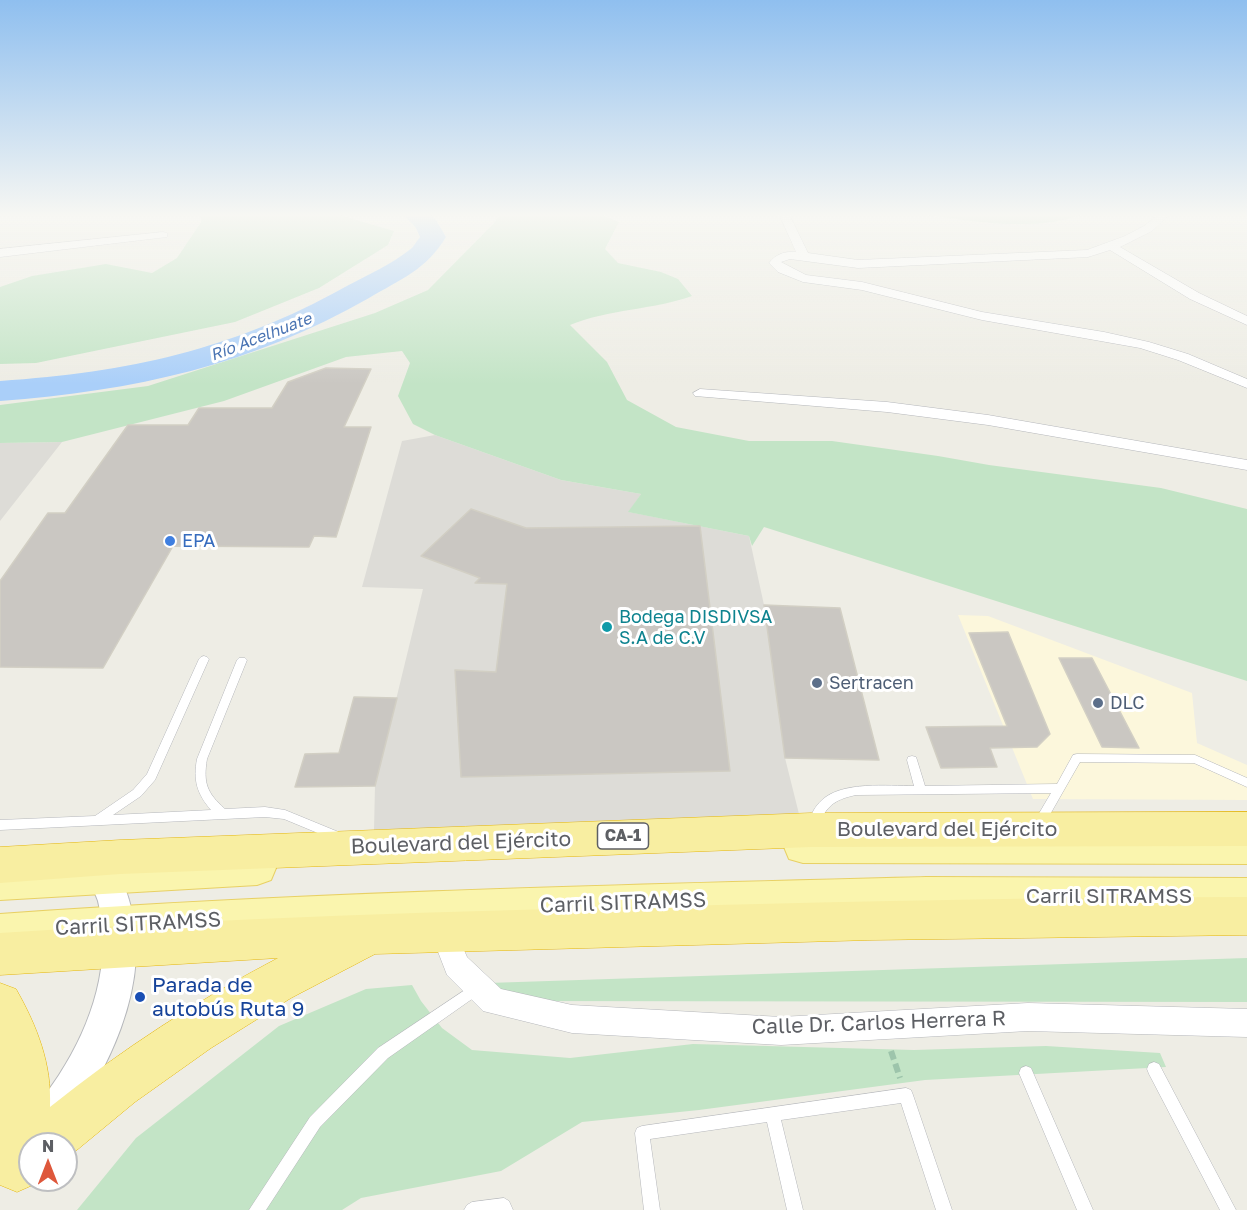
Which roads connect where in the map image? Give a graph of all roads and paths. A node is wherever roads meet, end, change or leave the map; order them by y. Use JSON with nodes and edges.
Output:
{"nodes":[{"id":1,"x":783,"y":270,"type":"edge"},
{"id":2,"x":1150,"y":270,"type":"edge"},
{"id":3,"x":1247,"y":321,"type":"edge"},
{"id":4,"x":1247,"y":384,"type":"edge"},
{"id":5,"x":700,"y":393,"type":"dead end"},
{"id":6,"x":1247,"y":465,"type":"edge"},
{"id":7,"x":204,"y":659,"type":"dead end"},
{"id":8,"x":242,"y":660,"type":"dead end"},
{"id":9,"x":912,"y":760,"type":"dead end"},
{"id":10,"x":1247,"y":783,"type":"edge"},
{"id":11,"x":1059,"y":788,"type":"junction"},
{"id":12,"x":921,"y":790,"type":"junction"},
{"id":13,"x":222,"y":814,"type":"junction"},
{"id":14,"x":98,"y":818,"type":"junction"},
{"id":15,"x":0,"y":825,"type":"edge"},
{"id":16,"x":1036,"y":828,"type":"junction"},
{"id":17,"x":1247,"y":829,"type":"edge"},
{"id":18,"x":811,"y":830,"type":"junction"},
{"id":19,"x":364,"y":847,"type":"junction"},
{"id":20,"x":1247,"y":849,"type":"edge"},
{"id":21,"x":0,"y":865,"type":"edge"},
{"id":22,"x":99,"y":867,"type":"junction"},
{"id":23,"x":0,"y":883,"type":"edge"},
{"id":24,"x":1247,"y":896,"type":"edge"},
{"id":25,"x":1247,"y":916,"type":"edge"},
{"id":26,"x":443,"y":931,"type":"junction"},
{"id":27,"x":0,"y":933,"type":"edge"},
{"id":28,"x":371,"y":934,"type":"junction"},
{"id":29,"x":120,"y":935,"type":"junction"},
{"id":30,"x":0,"y":954,"type":"edge"},
{"id":31,"x":479,"y":987,"type":"junction"},
{"id":32,"x":0,"y":1005,"type":"edge"},
{"id":33,"x":1247,"y":1023,"type":"edge"},
{"id":34,"x":883,"y":1025,"type":"junction"},
{"id":35,"x":1154,"y":1069,"type":"dead end"},
{"id":36,"x":1026,"y":1073,"type":"dead end"},
{"id":37,"x":906,"y":1095,"type":"junction"},
{"id":38,"x":773,"y":1116,"type":"junction"},
{"id":39,"x":25,"y":1132,"type":"edge"},
{"id":40,"x":44,"y":1132,"type":"edge"},
{"id":41,"x":58,"y":1132,"type":"edge"},
{"id":42,"x":257,"y":1210,"type":"edge"},
{"id":43,"x":472,"y":1210,"type":"edge"},
{"id":44,"x":504,"y":1210,"type":"edge"},
{"id":45,"x":652,"y":1210,"type":"edge"},
{"id":46,"x":795,"y":1210,"type":"edge"},
{"id":47,"x":944,"y":1210,"type":"edge"},
{"id":48,"x":1085,"y":1210,"type":"edge"},
{"id":49,"x":1228,"y":1210,"type":"edge"}],
"edges":[{"from":1,"to":4,"type":"street"},
{"from":2,"to":3,"type":"street"},
{"from":5,"to":6,"type":"street"},
{"from":7,"to":14,"type":"lane"},
{"from":8,"to":13,"type":"lane"},
{"from":9,"to":12,"type":"lane"},
{"from":10,"to":11,"type":"lane"},
{"from":11,"to":12,"type":"lane"},
{"from":11,"to":16,"type":"lane"},
{"from":12,"to":18,"type":"lane"},
{"from":13,"to":14,"type":"lane"},
{"from":13,"to":19,"type":"lane"},
{"from":14,"to":15,"type":"lane"},
{"from":16,"to":17,"type":"highway","name":"Boulevard del Ejército","number":"CA-1"},
{"from":16,"to":18,"type":"highway","name":"Boulevard del Ejército","number":"CA-1"},
{"from":18,"to":19,"type":"highway","name":"Boulevard del Ejército","number":"CA-1"},
{"from":19,"to":22,"type":"highway","name":"Boulevard del Ejército","number":"CA-1"},
{"from":20,"to":22,"type":"main road"},
{"from":21,"to":22,"type":"highway","name":"Boulevard del Ejército","number":"CA-1"},
{"from":22,"to":23,"type":"main road"},
{"from":22,"to":29,"type":"street"},
{"from":24,"to":29,"type":"main road","name":"Carril SITRAMSS"},
{"from":25,"to":26,"type":"highway"},
{"from":26,"to":28,"type":"highway"},
{"from":26,"to":31,"type":"street","name":"Calle Dr. Carlos Herrera R"},
{"from":27,"to":29,"type":"main road","name":"Carril SITRAMSS"},
{"from":28,"to":29,"type":"highway"},
{"from":28,"to":41,"type":"highway"},
{"from":29,"to":30,"type":"highway"},
{"from":29,"to":40,"type":"street"},
{"from":31,"to":34,"type":"street","name":"Calle Dr. Carlos Herrera R"},
{"from":31,"to":42,"type":"lane"},
{"from":32,"to":39,"type":"highway"},
{"from":33,"to":34,"type":"street","name":"Calle Dr. Carlos Herrera R"},
{"from":34,"to":37,"type":"path"},
{"from":35,"to":49,"type":"lane"},
{"from":36,"to":48,"type":"lane"},
{"from":37,"to":38,"type":"lane"},
{"from":37,"to":47,"type":"lane"},
{"from":38,"to":45,"type":"lane"},
{"from":38,"to":46,"type":"lane"},
{"from":43,"to":44,"type":"lane"}]}
